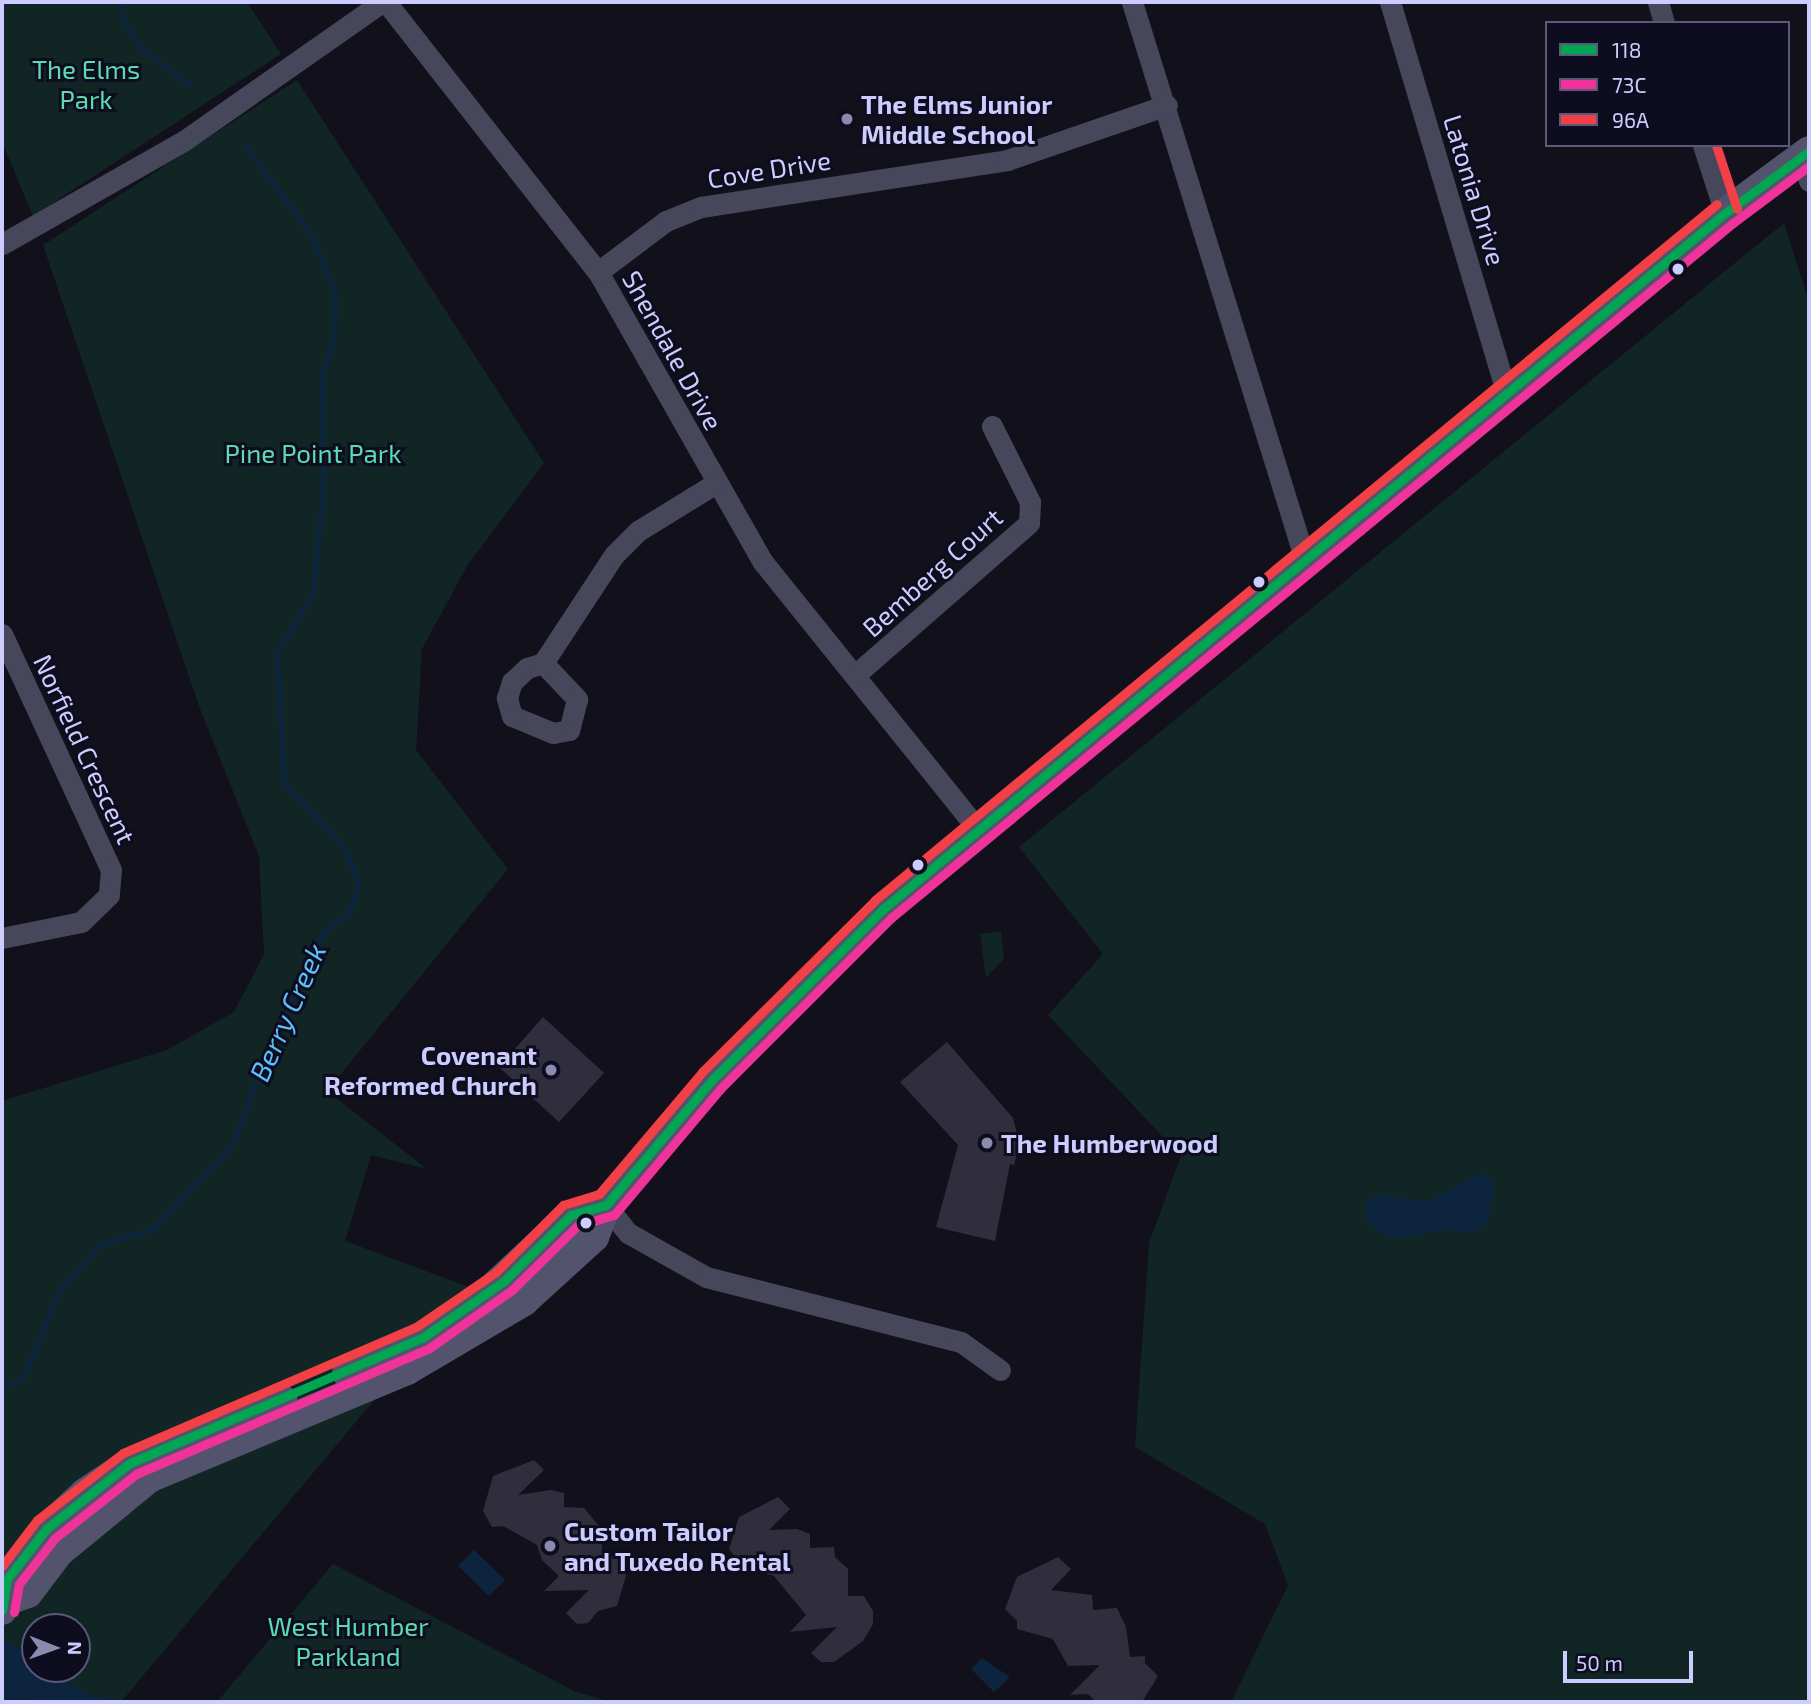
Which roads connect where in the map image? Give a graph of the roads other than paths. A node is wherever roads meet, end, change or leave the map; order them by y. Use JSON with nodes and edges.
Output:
{"nodes":[{"id":1,"x":384,"y":2,"type":"edge"},
{"id":2,"x":1132,"y":2,"type":"edge"},
{"id":3,"x":1390,"y":2,"type":"edge"},
{"id":4,"x":1658,"y":2,"type":"edge"},
{"id":5,"x":1663,"y":21,"type":"edge"},
{"id":6,"x":1167,"y":105,"type":"junction"},
{"id":7,"x":1704,"y":147,"type":"edge"},
{"id":8,"x":1807,"y":163,"type":"edge"},
{"id":9,"x":1725,"y":213,"type":"junction"},
{"id":10,"x":2,"y":244,"type":"edge"},
{"id":11,"x":598,"y":272,"type":"junction"},
{"id":12,"x":1507,"y":394,"type":"junction"},
{"id":13,"x":992,"y":426,"type":"dead end"},
{"id":14,"x":716,"y":484,"type":"junction"},
{"id":15,"x":1305,"y":560,"type":"junction"},
{"id":16,"x":2,"y":634,"type":"edge"},
{"id":17,"x":543,"y":663,"type":"dead end"},
{"id":18,"x":855,"y":675,"type":"junction"},
{"id":19,"x":979,"y":831,"type":"junction"},
{"id":20,"x":2,"y":938,"type":"edge"},
{"id":21,"x":606,"y":1205,"type":"junction"},
{"id":22,"x":1000,"y":1370,"type":"dead end"},
{"id":23,"x":4,"y":1606,"type":"edge"}],
"edges":[{"from":1,"to":10,"type":"street"},
{"from":1,"to":11,"type":"street","name":"Shendale Drive"},
{"from":2,"to":6,"type":"street"},
{"from":3,"to":12,"type":"street","name":"Latonia Drive"},
{"from":4,"to":5,"type":"street"},
{"from":6,"to":11,"type":"street","name":"Cove Drive"},
{"from":6,"to":15,"type":"street"},
{"from":7,"to":9,"type":"street"},
{"from":8,"to":9,"type":"main road"},
{"from":9,"to":12,"type":"main road"},
{"from":11,"to":14,"type":"street","name":"Shendale Drive"},
{"from":12,"to":15,"type":"main road"},
{"from":13,"to":18,"type":"street","name":"Bemberg Court"},
{"from":14,"to":17,"type":"street"},
{"from":14,"to":18,"type":"street","name":"Shendale Drive"},
{"from":15,"to":19,"type":"main road"},
{"from":16,"to":20,"type":"street","name":"Norfield Crescent"},
{"from":18,"to":19,"type":"street","name":"Shendale Drive"},
{"from":19,"to":21,"type":"main road"},
{"from":21,"to":22,"type":"street"},
{"from":21,"to":23,"type":"main road"}]}
